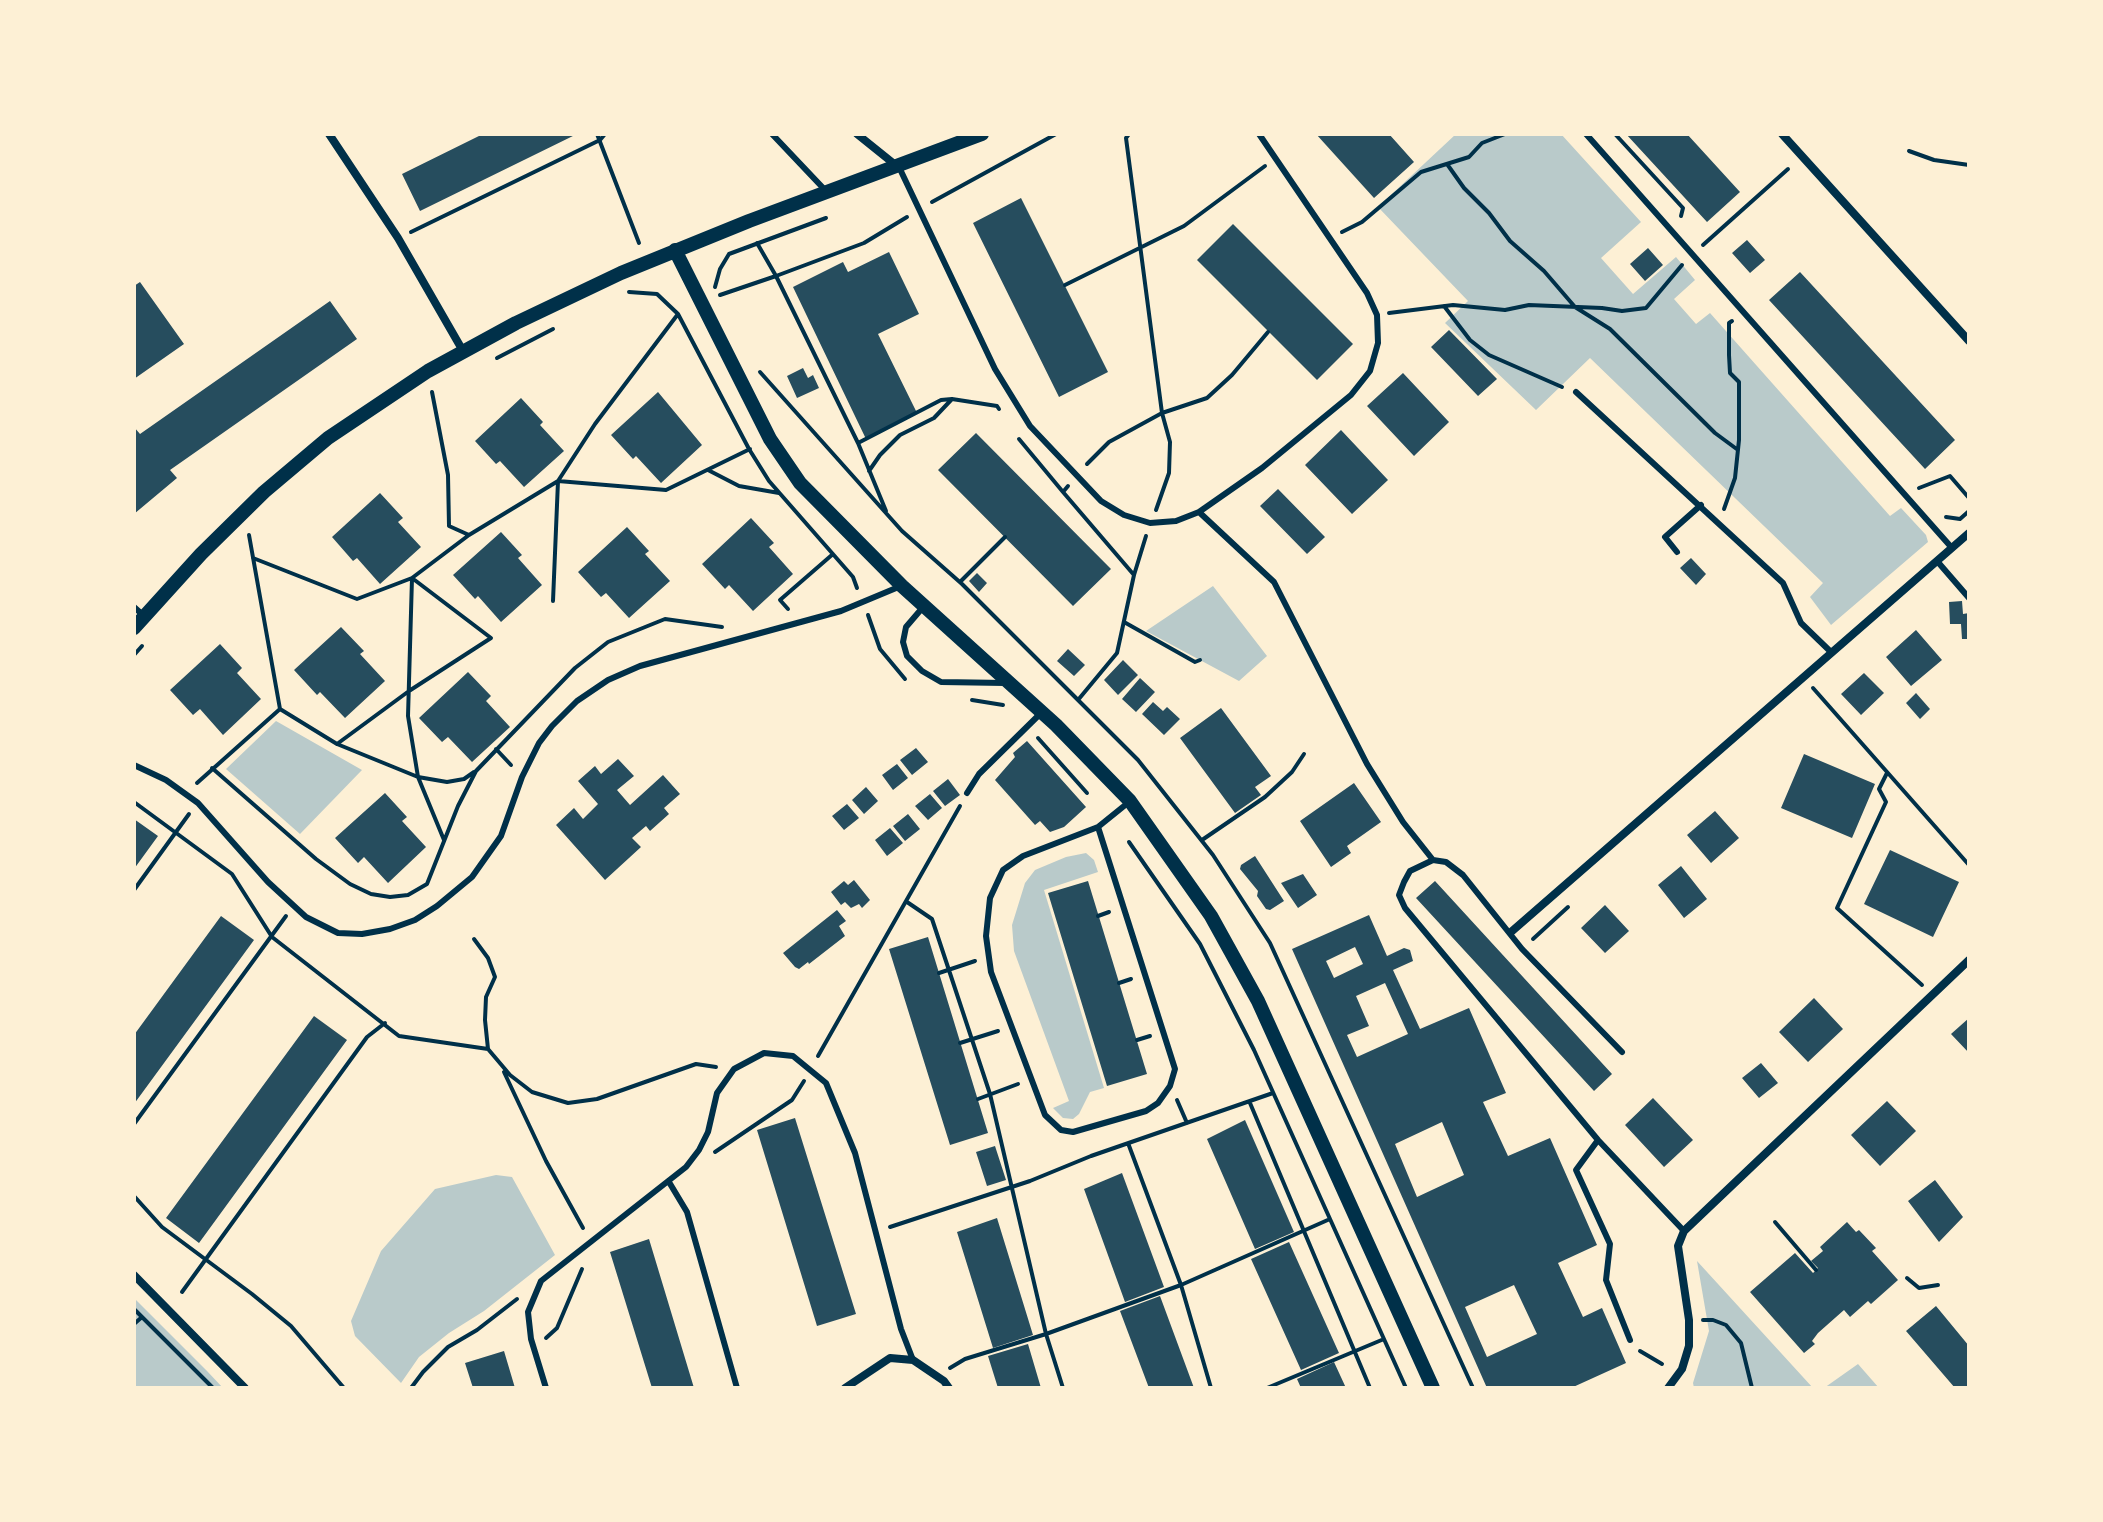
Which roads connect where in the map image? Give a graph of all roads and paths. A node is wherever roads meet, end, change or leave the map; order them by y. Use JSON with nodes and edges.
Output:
{"nodes":[{"id":1,"x":329,"y":134,"type":"edge"},
{"id":2,"x":605,"y":134,"type":"edge"},
{"id":3,"x":772,"y":134,"type":"edge"},
{"id":4,"x":857,"y":134,"type":"edge"},
{"id":5,"x":982,"y":134,"type":"edge"},
{"id":6,"x":1056,"y":134,"type":"edge"},
{"id":7,"x":1129,"y":134,"type":"edge"},
{"id":8,"x":1259,"y":134,"type":"edge"},
{"id":9,"x":1505,"y":134,"type":"edge"},
{"id":10,"x":1586,"y":134,"type":"edge"},
{"id":11,"x":1615,"y":134,"type":"edge"},
{"id":12,"x":1782,"y":134,"type":"edge"},
{"id":13,"x":598,"y":137,"type":"edge"},
{"id":14,"x":1909,"y":151,"type":"dead end"},
{"id":15,"x":1275,"y":158,"type":"junction"},
{"id":16,"x":1447,"y":164,"type":"junction"},
{"id":17,"x":1969,"y":165,"type":"edge"},
{"id":18,"x":899,"y":167,"type":"junction"},
{"id":19,"x":1788,"y":169,"type":"dead end"},
{"id":20,"x":827,"y":192,"type":"junction"},
{"id":21,"x":920,"y":208,"type":"junction"},
{"id":22,"x":898,"y":223,"type":"dead end"},
{"id":23,"x":1688,"y":225,"type":"dead end"},
{"id":24,"x":1695,"y":234,"type":"dead end"},
{"id":25,"x":398,"y":238,"type":"junction"},
{"id":26,"x":1329,"y":238,"type":"junction"},
{"id":27,"x":639,"y":243,"type":"dead end"},
{"id":28,"x":757,"y":243,"type":"dead end"},
{"id":29,"x":1703,"y":244,"type":"junction"},
{"id":30,"x":1140,"y":249,"type":"junction"},
{"id":31,"x":675,"y":250,"type":"junction"},
{"id":32,"x":1692,"y":253,"type":"junction"},
{"id":33,"x":776,"y":276,"type":"junction"},
{"id":34,"x":1065,"y":285,"type":"dead end"},
{"id":35,"x":627,"y":292,"type":"dead end"},
{"id":36,"x":717,"y":296,"type":"dead end"},
{"id":37,"x":1444,"y":306,"type":"junction"},
{"id":38,"x":1575,"y":307,"type":"junction"},
{"id":39,"x":1743,"y":312,"type":"junction"},
{"id":40,"x":678,"y":314,"type":"junction"},
{"id":41,"x":1377,"y":315,"type":"junction"},
{"id":42,"x":557,"y":327,"type":"dead end"},
{"id":43,"x":1268,"y":332,"type":"dead end"},
{"id":44,"x":1969,"y":341,"type":"edge"},
{"id":45,"x":463,"y":351,"type":"junction"},
{"id":46,"x":488,"y":363,"type":"dead end"},
{"id":47,"x":428,"y":371,"type":"junction"},
{"id":48,"x":432,"y":391,"type":"junction"},
{"id":49,"x":1576,"y":392,"type":"joint"},
{"id":50,"x":952,"y":399,"type":"junction"},
{"id":51,"x":419,"y":400,"type":"dead end"},
{"id":52,"x":1002,"y":413,"type":"dead end"},
{"id":53,"x":1162,"y":413,"type":"junction"},
{"id":54,"x":1016,"y":434,"type":"dead end"},
{"id":55,"x":770,"y":439,"type":"junction"},
{"id":56,"x":858,"y":443,"type":"junction"},
{"id":57,"x":749,"y":449,"type":"junction"},
{"id":58,"x":1738,"y":450,"type":"junction"},
{"id":59,"x":708,"y":470,"type":"junction"},
{"id":60,"x":869,"y":471,"type":"junction"},
{"id":61,"x":1076,"y":476,"type":"junction"},
{"id":62,"x":558,"y":481,"type":"junction"},
{"id":63,"x":1063,"y":492,"type":"junction"},
{"id":64,"x":779,"y":493,"type":"junction"},
{"id":65,"x":1904,"y":494,"type":"junction"},
{"id":66,"x":1969,"y":498,"type":"edge"},
{"id":67,"x":1701,"y":505,"type":"junction"},
{"id":68,"x":1199,"y":512,"type":"junction"},
{"id":69,"x":888,"y":516,"type":"dead end"},
{"id":70,"x":1150,"y":523,"type":"junction"},
{"id":71,"x":1720,"y":523,"type":"junction"},
{"id":72,"x":1969,"y":533,"type":"edge"},
{"id":73,"x":469,"y":535,"type":"junction"},
{"id":74,"x":1005,"y":537,"type":"dead end"},
{"id":75,"x":239,"y":545,"type":"dead end"},
{"id":76,"x":1952,"y":548,"type":"junction"},
{"id":77,"x":1677,"y":552,"type":"dead end"},
{"id":78,"x":833,"y":554,"type":"junction"},
{"id":79,"x":253,"y":558,"type":"junction"},
{"id":80,"x":1937,"y":561,"type":"junction"},
{"id":81,"x":1134,"y":575,"type":"junction"},
{"id":82,"x":412,"y":578,"type":"junction"},
{"id":83,"x":960,"y":582,"type":"dead end"},
{"id":84,"x":902,"y":586,"type":"junction"},
{"id":85,"x":1969,"y":598,"type":"edge"},
{"id":86,"x":553,"y":601,"type":"dead end"},
{"id":87,"x":863,"y":603,"type":"junction"},
{"id":88,"x":924,"y":606,"type":"junction"},
{"id":89,"x":139,"y":612,"type":"edge"},
{"id":90,"x":777,"y":617,"type":"dead end"},
{"id":91,"x":1124,"y":622,"type":"junction"},
{"id":92,"x":134,"y":628,"type":"edge"},
{"id":93,"x":732,"y":628,"type":"dead end"},
{"id":94,"x":145,"y":644,"type":"dead end"},
{"id":95,"x":1832,"y":653,"type":"junction"},
{"id":96,"x":134,"y":655,"type":"edge"},
{"id":97,"x":1200,"y":660,"type":"dead end"},
{"id":98,"x":1804,"y":678,"type":"junction"},
{"id":99,"x":1010,"y":683,"type":"junction"},
{"id":100,"x":913,"y":685,"type":"dead end"},
{"id":101,"x":409,"y":691,"type":"junction"},
{"id":102,"x":960,"y":698,"type":"dead end"},
{"id":103,"x":1078,"y":700,"type":"dead end"},
{"id":104,"x":280,"y":709,"type":"junction"},
{"id":105,"x":1042,"y":712,"type":"junction"},
{"id":106,"x":1027,"y":726,"type":"junction"},
{"id":107,"x":337,"y":744,"type":"junction"},
{"id":108,"x":1304,"y":754,"type":"dead end"},
{"id":109,"x":134,"y":765,"type":"edge"},
{"id":110,"x":212,"y":768,"type":"junction"},
{"id":111,"x":476,"y":771,"type":"junction"},
{"id":112,"x":1887,"y":773,"type":"junction"},
{"id":113,"x":418,"y":777,"type":"junction"},
{"id":114,"x":186,"y":793,"type":"junction"},
{"id":115,"x":967,"y":793,"type":"joint"},
{"id":116,"x":1087,"y":793,"type":"dead end"},
{"id":117,"x":1130,"y":801,"type":"junction"},
{"id":118,"x":134,"y":802,"type":"edge"},
{"id":119,"x":198,"y":803,"type":"junction"},
{"id":120,"x":1098,"y":827,"type":"junction"},
{"id":121,"x":176,"y":833,"type":"junction"},
{"id":122,"x":1202,"y":840,"type":"dead end"},
{"id":123,"x":1129,"y":842,"type":"dead end"},
{"id":124,"x":444,"y":843,"type":"junction"},
{"id":125,"x":1433,"y":860,"type":"junction"},
{"id":126,"x":1969,"y":865,"type":"edge"},
{"id":127,"x":134,"y":890,"type":"edge"},
{"id":128,"x":907,"y":902,"type":"junction"},
{"id":129,"x":293,"y":906,"type":"junction"},
{"id":130,"x":1511,"y":932,"type":"junction"},
{"id":131,"x":272,"y":937,"type":"junction"},
{"id":132,"x":474,"y":939,"type":"dead end"},
{"id":133,"x":989,"y":956,"type":"junction"},
{"id":134,"x":1969,"y":960,"type":"edge"},
{"id":135,"x":949,"y":970,"type":"junction"},
{"id":136,"x":939,"y":973,"type":"dead end"},
{"id":137,"x":1933,"y":995,"type":"junction"},
{"id":138,"x":385,"y":1023,"type":"junction"},
{"id":139,"x":1012,"y":1026,"type":"junction"},
{"id":140,"x":972,"y":1039,"type":"junction"},
{"id":141,"x":960,"y":1043,"type":"dead end"},
{"id":142,"x":488,"y":1049,"type":"junction"},
{"id":143,"x":1622,"y":1052,"type":"dead end"},
{"id":144,"x":502,"y":1066,"type":"junction"},
{"id":145,"x":734,"y":1069,"type":"junction"},
{"id":146,"x":810,"y":1069,"type":"junction"},
{"id":147,"x":1031,"y":1079,"type":"junction"},
{"id":148,"x":1170,"y":1086,"type":"junction"},
{"id":149,"x":1273,"y":1093,"type":"junction"},
{"id":150,"x":990,"y":1094,"type":"junction"},
{"id":151,"x":978,"y":1099,"type":"dead end"},
{"id":152,"x":1249,"y":1102,"type":"junction"},
{"id":153,"x":1187,"y":1123,"type":"junction"},
{"id":154,"x":134,"y":1124,"type":"edge"},
{"id":155,"x":1598,"y":1140,"type":"junction"},
{"id":156,"x":1128,"y":1143,"type":"junction"},
{"id":157,"x":699,"y":1150,"type":"junction"},
{"id":158,"x":669,"y":1182,"type":"junction"},
{"id":159,"x":1012,"y":1187,"type":"junction"},
{"id":160,"x":134,"y":1196,"type":"edge"},
{"id":161,"x":1330,"y":1219,"type":"junction"},
{"id":162,"x":1775,"y":1222,"type":"dead end"},
{"id":163,"x":876,"y":1231,"type":"junction"},
{"id":164,"x":1304,"y":1231,"type":"junction"},
{"id":165,"x":1684,"y":1231,"type":"junction"},
{"id":166,"x":590,"y":1241,"type":"junction"},
{"id":167,"x":583,"y":1247,"type":"junction"},
{"id":168,"x":206,"y":1261,"type":"junction"},
{"id":169,"x":1816,"y":1270,"type":"dead end"},
{"id":170,"x":134,"y":1275,"type":"edge"},
{"id":171,"x":1907,"y":1278,"type":"dead end"},
{"id":172,"x":541,"y":1281,"type":"junction"},
{"id":173,"x":1181,"y":1285,"type":"junction"},
{"id":174,"x":1938,"y":1285,"type":"dead end"},
{"id":175,"x":182,"y":1292,"type":"dead end"},
{"id":176,"x":1700,"y":1307,"type":"dead end"},
{"id":177,"x":134,"y":1309,"type":"edge"},
{"id":178,"x":142,"y":1317,"type":"junction"},
{"id":179,"x":1689,"y":1320,"type":"junction"},
{"id":180,"x":1703,"y":1320,"type":"junction"},
{"id":181,"x":134,"y":1324,"type":"edge"},
{"id":182,"x":1046,"y":1334,"type":"junction"},
{"id":183,"x":1384,"y":1339,"type":"junction"},
{"id":184,"x":1630,"y":1340,"type":"dead end"},
{"id":185,"x":533,"y":1348,"type":"junction"},
{"id":186,"x":1354,"y":1350,"type":"junction"},
{"id":187,"x":965,"y":1359,"type":"dead end"},
{"id":188,"x":913,"y":1360,"type":"junction"},
{"id":189,"x":213,"y":1388,"type":"edge"},
{"id":190,"x":245,"y":1388,"type":"edge"},
{"id":191,"x":344,"y":1388,"type":"edge"},
{"id":192,"x":411,"y":1388,"type":"edge"},
{"id":193,"x":546,"y":1388,"type":"edge"},
{"id":194,"x":737,"y":1388,"type":"edge"},
{"id":195,"x":845,"y":1388,"type":"edge"},
{"id":196,"x":949,"y":1388,"type":"edge"},
{"id":197,"x":1063,"y":1388,"type":"edge"},
{"id":198,"x":1211,"y":1388,"type":"edge"},
{"id":199,"x":1267,"y":1388,"type":"edge"},
{"id":200,"x":1370,"y":1388,"type":"edge"},
{"id":201,"x":1406,"y":1388,"type":"edge"},
{"id":202,"x":1433,"y":1388,"type":"edge"},
{"id":203,"x":1668,"y":1388,"type":"edge"},
{"id":204,"x":1752,"y":1388,"type":"edge"}],
"edges":[{"from":1,"to":25,"type":"street"},
{"from":2,"to":13,"type":"path"},
{"from":3,"to":20,"type":"lane"},
{"from":4,"to":18,"type":"street"},
{"from":5,"to":18,"type":"street"},
{"from":6,"to":21,"type":"path"},
{"from":7,"to":30,"type":"path"},
{"from":8,"to":15,"type":"lane"},
{"from":9,"to":16,"type":"path"},
{"from":10,"to":32,"type":"lane"},
{"from":11,"to":23,"type":"path"},
{"from":12,"to":44,"type":"street"},
{"from":13,"to":25,"type":"path"},
{"from":13,"to":27,"type":"path"},
{"from":14,"to":17,"type":"path"},
{"from":15,"to":26,"type":"lane"},
{"from":15,"to":30,"type":"path"},
{"from":16,"to":26,"type":"path"},
{"from":16,"to":38,"type":"path"},
{"from":18,"to":20,"type":"street"},
{"from":18,"to":21,"type":"lane"},
{"from":19,"to":29,"type":"path"},
{"from":20,"to":31,"type":"street"},
{"from":21,"to":61,"type":"lane"},
{"from":22,"to":33,"type":"path"},
{"from":24,"to":29,"type":"path"},
{"from":25,"to":45,"type":"street"},
{"from":26,"to":41,"type":"lane"},
{"from":28,"to":33,"type":"path"},
{"from":29,"to":32,"type":"path"},
{"from":30,"to":34,"type":"path"},
{"from":30,"to":53,"type":"path"},
{"from":31,"to":45,"type":"street"},
{"from":31,"to":55,"type":"street"},
{"from":32,"to":38,"type":"path"},
{"from":32,"to":39,"type":"lane"},
{"from":33,"to":36,"type":"path"},
{"from":33,"to":56,"type":"path"},
{"from":35,"to":40,"type":"path"},
{"from":37,"to":38,"type":"path"},
{"from":37,"to":41,"type":"path"},
{"from":37,"to":49,"type":"path"},
{"from":38,"to":58,"type":"path"},
{"from":39,"to":58,"type":"path"},
{"from":39,"to":65,"type":"lane"},
{"from":40,"to":57,"type":"path"},
{"from":40,"to":62,"type":"path"},
{"from":41,"to":68,"type":"lane"},
{"from":42,"to":46,"type":"path"},
{"from":43,"to":53,"type":"path"},
{"from":45,"to":47,"type":"street"},
{"from":47,"to":48,"type":"path"},
{"from":47,"to":89,"type":"street"},
{"from":48,"to":51,"type":"path"},
{"from":48,"to":73,"type":"path"},
{"from":49,"to":67,"type":"lane"},
{"from":50,"to":52,"type":"path"},
{"from":50,"to":56,"type":"path"},
{"from":50,"to":60,"type":"path"},
{"from":53,"to":61,"type":"path"},
{"from":53,"to":70,"type":"path"},
{"from":54,"to":63,"type":"path"},
{"from":55,"to":57,"type":"path"},
{"from":55,"to":84,"type":"street"},
{"from":56,"to":60,"type":"path"},
{"from":57,"to":59,"type":"path"},
{"from":57,"to":64,"type":"path"},
{"from":58,"to":71,"type":"path"},
{"from":59,"to":62,"type":"path"},
{"from":59,"to":64,"type":"path"},
{"from":60,"to":69,"type":"path"},
{"from":61,"to":63,"type":"path"},
{"from":61,"to":70,"type":"lane"},
{"from":62,"to":73,"type":"path"},
{"from":62,"to":86,"type":"path"},
{"from":63,"to":81,"type":"path"},
{"from":64,"to":78,"type":"path"},
{"from":65,"to":66,"type":"path"},
{"from":65,"to":76,"type":"lane"},
{"from":67,"to":71,"type":"lane"},
{"from":67,"to":77,"type":"lane"},
{"from":68,"to":70,"type":"lane"},
{"from":68,"to":125,"type":"lane"},
{"from":70,"to":81,"type":"path"},
{"from":71,"to":95,"type":"lane"},
{"from":72,"to":76,"type":"street"},
{"from":73,"to":82,"type":"path"},
{"from":74,"to":83,"type":"path"},
{"from":75,"to":79,"type":"path"},
{"from":76,"to":80,"type":"street"},
{"from":78,"to":87,"type":"path"},
{"from":78,"to":90,"type":"path"},
{"from":79,"to":82,"type":"path"},
{"from":79,"to":104,"type":"path"},
{"from":80,"to":85,"type":"lane"},
{"from":80,"to":95,"type":"street"},
{"from":81,"to":91,"type":"path"},
{"from":82,"to":101,"type":"path"},
{"from":82,"to":101,"type":"path"},
{"from":84,"to":87,"type":"lane"},
{"from":84,"to":88,"type":"street"},
{"from":87,"to":100,"type":"path"},
{"from":87,"to":129,"type":"lane"},
{"from":88,"to":99,"type":"street"},
{"from":88,"to":99,"type":"lane"},
{"from":89,"to":92,"type":"street"},
{"from":91,"to":97,"type":"path"},
{"from":91,"to":103,"type":"path"},
{"from":93,"to":111,"type":"path"},
{"from":94,"to":96,"type":"path"},
{"from":95,"to":98,"type":"street"},
{"from":98,"to":112,"type":"path"},
{"from":98,"to":130,"type":"street"},
{"from":99,"to":105,"type":"street"},
{"from":101,"to":107,"type":"path"},
{"from":101,"to":113,"type":"path"},
{"from":102,"to":106,"type":"path"},
{"from":104,"to":107,"type":"path"},
{"from":104,"to":110,"type":"path"},
{"from":105,"to":106,"type":"lane"},
{"from":105,"to":117,"type":"street"},
{"from":106,"to":115,"type":"lane"},
{"from":106,"to":116,"type":"path"},
{"from":107,"to":113,"type":"path"},
{"from":108,"to":122,"type":"path"},
{"from":109,"to":114,"type":"lane"},
{"from":110,"to":114,"type":"path"},
{"from":110,"to":124,"type":"path"},
{"from":111,"to":113,"type":"path"},
{"from":111,"to":124,"type":"path"},
{"from":112,"to":126,"type":"path"},
{"from":112,"to":137,"type":"path"},
{"from":113,"to":124,"type":"path"},
{"from":114,"to":119,"type":"lane"},
{"from":115,"to":128,"type":"path"},
{"from":117,"to":120,"type":"lane"},
{"from":117,"to":202,"type":"street"},
{"from":118,"to":121,"type":"path"},
{"from":119,"to":121,"type":"path"},
{"from":119,"to":129,"type":"lane"},
{"from":120,"to":133,"type":"lane"},
{"from":120,"to":148,"type":"lane"},
{"from":121,"to":127,"type":"path"},
{"from":121,"to":131,"type":"path"},
{"from":123,"to":149,"type":"path"},
{"from":125,"to":130,"type":"lane"},
{"from":125,"to":155,"type":"lane"},
{"from":128,"to":135,"type":"path"},
{"from":128,"to":146,"type":"path"},
{"from":129,"to":131,"type":"path"},
{"from":130,"to":143,"type":"lane"},
{"from":131,"to":138,"type":"path"},
{"from":131,"to":154,"type":"path"},
{"from":132,"to":142,"type":"path"},
{"from":133,"to":135,"type":"path"},
{"from":133,"to":139,"type":"lane"},
{"from":134,"to":137,"type":"street"},
{"from":135,"to":136,"type":"path"},
{"from":135,"to":140,"type":"path"},
{"from":137,"to":165,"type":"street"},
{"from":138,"to":142,"type":"path"},
{"from":138,"to":168,"type":"path"},
{"from":139,"to":140,"type":"path"},
{"from":139,"to":147,"type":"lane"},
{"from":140,"to":141,"type":"path"},
{"from":140,"to":150,"type":"path"},
{"from":142,"to":144,"type":"path"},
{"from":144,"to":145,"type":"path"},
{"from":144,"to":166,"type":"path"},
{"from":145,"to":146,"type":"lane"},
{"from":145,"to":157,"type":"lane"},
{"from":146,"to":157,"type":"path"},
{"from":146,"to":163,"type":"lane"},
{"from":147,"to":148,"type":"lane"},
{"from":147,"to":150,"type":"path"},
{"from":148,"to":153,"type":"path"},
{"from":149,"to":152,"type":"path"},
{"from":149,"to":161,"type":"path"},
{"from":150,"to":151,"type":"path"},
{"from":150,"to":159,"type":"path"},
{"from":152,"to":153,"type":"path"},
{"from":152,"to":164,"type":"path"},
{"from":153,"to":156,"type":"path"},
{"from":155,"to":165,"type":"lane"},
{"from":155,"to":184,"type":"lane"},
{"from":156,"to":159,"type":"path"},
{"from":156,"to":173,"type":"path"},
{"from":157,"to":158,"type":"lane"},
{"from":158,"to":166,"type":"lane"},
{"from":158,"to":194,"type":"lane"},
{"from":159,"to":163,"type":"path"},
{"from":159,"to":182,"type":"path"},
{"from":160,"to":168,"type":"path"},
{"from":161,"to":164,"type":"path"},
{"from":161,"to":183,"type":"path"},
{"from":162,"to":169,"type":"path"},
{"from":163,"to":188,"type":"lane"},
{"from":164,"to":173,"type":"path"},
{"from":164,"to":186,"type":"path"},
{"from":165,"to":179,"type":"street"},
{"from":166,"to":167,"type":"lane"},
{"from":167,"to":172,"type":"lane"},
{"from":167,"to":185,"type":"path"},
{"from":168,"to":175,"type":"path"},
{"from":168,"to":191,"type":"path"},
{"from":170,"to":190,"type":"street"},
{"from":171,"to":174,"type":"path"},
{"from":172,"to":185,"type":"lane"},
{"from":172,"to":192,"type":"path"},
{"from":173,"to":182,"type":"path"},
{"from":173,"to":198,"type":"path"},
{"from":176,"to":180,"type":"path"},
{"from":177,"to":178,"type":"path"},
{"from":178,"to":181,"type":"path"},
{"from":178,"to":189,"type":"path"},
{"from":179,"to":180,"type":"path"},
{"from":179,"to":203,"type":"street"},
{"from":180,"to":204,"type":"path"},
{"from":182,"to":187,"type":"path"},
{"from":182,"to":197,"type":"path"},
{"from":183,"to":186,"type":"path"},
{"from":183,"to":201,"type":"path"},
{"from":185,"to":193,"type":"lane"},
{"from":186,"to":199,"type":"path"},
{"from":186,"to":200,"type":"path"},
{"from":188,"to":195,"type":"street"},
{"from":188,"to":196,"type":"street"}]}
